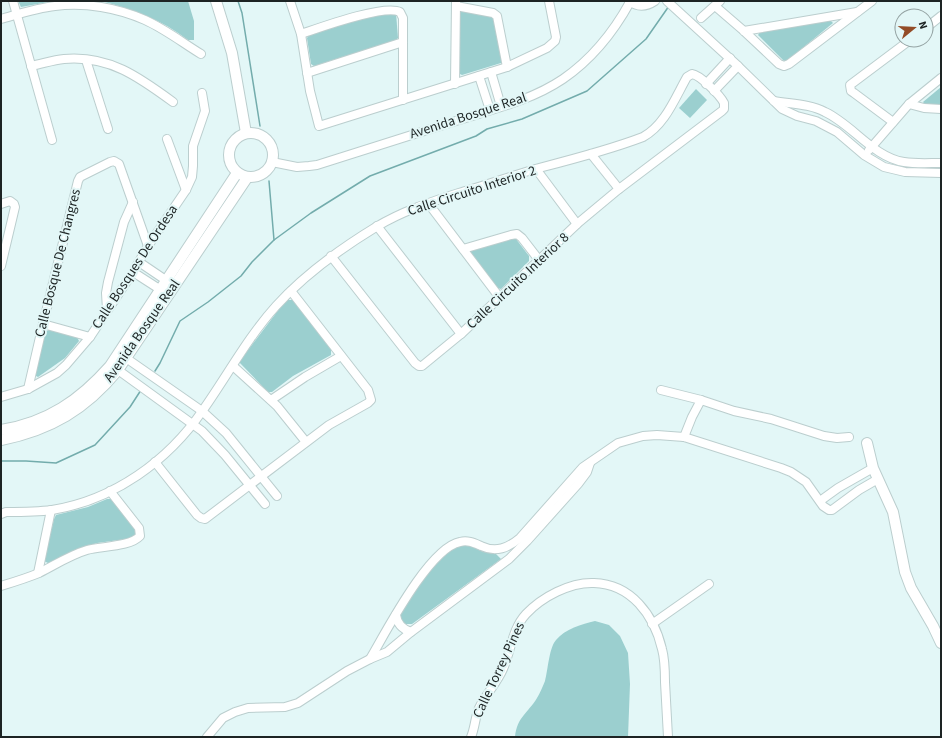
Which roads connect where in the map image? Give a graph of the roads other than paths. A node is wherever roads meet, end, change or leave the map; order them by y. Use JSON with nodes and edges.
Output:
{"nodes":[{"id":1,"x":13,"y":1,"type":"edge"},
{"id":2,"x":216,"y":1,"type":"edge"},
{"id":3,"x":290,"y":1,"type":"edge"},
{"id":4,"x":549,"y":1,"type":"edge"},
{"id":5,"x":655,"y":1,"type":"edge"},
{"id":6,"x":666,"y":1,"type":"edge"},
{"id":7,"x":872,"y":1,"type":"edge"},
{"id":8,"x":630,"y":2,"type":"edge"},
{"id":9,"x":456,"y":3,"type":"edge"},
{"id":10,"x":718,"y":4,"type":"edge"},
{"id":11,"x":858,"y":12,"type":"junction"},
{"id":12,"x":17,"y":15,"type":"junction"},
{"id":13,"x":1,"y":18,"type":"edge"},
{"id":14,"x":702,"y":18,"type":"dead end"},
{"id":15,"x":744,"y":31,"type":"junction"},
{"id":16,"x":301,"y":34,"type":"junction"},
{"id":17,"x":402,"y":42,"type":"junction"},
{"id":18,"x":899,"y":48,"type":"edge"},
{"id":19,"x":201,"y":54,"type":"dead end"},
{"id":20,"x":730,"y":58,"type":"junction"},
{"id":21,"x":86,"y":60,"type":"junction"},
{"id":22,"x":31,"y":66,"type":"junction"},
{"id":23,"x":738,"y":66,"type":"junction"},
{"id":24,"x":507,"y":67,"type":"junction"},
{"id":25,"x":307,"y":72,"type":"junction"},
{"id":26,"x":491,"y":72,"type":"junction"},
{"id":27,"x":479,"y":76,"type":"junction"},
{"id":28,"x":941,"y":78,"type":"edge"},
{"id":29,"x":454,"y":84,"type":"junction"},
{"id":30,"x":706,"y":84,"type":"junction"},
{"id":31,"x":714,"y":91,"type":"junction"},
{"id":32,"x":202,"y":93,"type":"dead end"},
{"id":33,"x":403,"y":100,"type":"junction"},
{"id":34,"x":774,"y":101,"type":"junction"},
{"id":35,"x":173,"y":102,"type":"dead end"},
{"id":36,"x":909,"y":104,"type":"junction"},
{"id":37,"x":501,"y":106,"type":"junction"},
{"id":38,"x":725,"y":106,"type":"joint"},
{"id":39,"x":490,"y":110,"type":"junction"},
{"id":40,"x":941,"y":110,"type":"edge"},
{"id":41,"x":893,"y":122,"type":"junction"},
{"id":42,"x":108,"y":129,"type":"dead end"},
{"id":43,"x":246,"y":133,"type":"junction"},
{"id":44,"x":167,"y":139,"type":"dead end"},
{"id":45,"x":52,"y":140,"type":"dead end"},
{"id":46,"x":872,"y":147,"type":"junction"},
{"id":47,"x":591,"y":154,"type":"junction"},
{"id":48,"x":864,"y":154,"type":"junction"},
{"id":49,"x":272,"y":162,"type":"junction"},
{"id":50,"x":941,"y":163,"type":"edge"},
{"id":51,"x":536,"y":169,"type":"junction"},
{"id":52,"x":941,"y":172,"type":"edge"},
{"id":53,"x":237,"y":173,"type":"junction"},
{"id":54,"x":247,"y":178,"type":"junction"},
{"id":55,"x":619,"y":189,"type":"junction"},
{"id":56,"x":186,"y":190,"type":"junction"},
{"id":57,"x":133,"y":202,"type":"junction"},
{"id":58,"x":428,"y":203,"type":"junction"},
{"id":59,"x":1,"y":204,"type":"edge"},
{"id":60,"x":577,"y":224,"type":"junction"},
{"id":61,"x":377,"y":226,"type":"junction"},
{"id":62,"x":148,"y":246,"type":"junction"},
{"id":63,"x":462,"y":249,"type":"junction"},
{"id":64,"x":332,"y":256,"type":"junction"},
{"id":65,"x":539,"y":260,"type":"junction"},
{"id":66,"x":139,"y":262,"type":"junction"},
{"id":67,"x":1,"y":266,"type":"edge"},
{"id":68,"x":133,"y":272,"type":"junction"},
{"id":69,"x":171,"y":283,"type":"junction"},
{"id":70,"x":291,"y":291,"type":"junction"},
{"id":71,"x":164,"y":292,"type":"junction"},
{"id":72,"x":500,"y":298,"type":"junction"},
{"id":73,"x":107,"y":310,"type":"junction"},
{"id":74,"x":43,"y":324,"type":"junction"},
{"id":75,"x":461,"y":334,"type":"junction"},
{"id":76,"x":90,"y":337,"type":"junction"},
{"id":77,"x":340,"y":356,"type":"junction"},
{"id":78,"x":126,"y":358,"type":"junction"},
{"id":79,"x":233,"y":366,"type":"junction"},
{"id":80,"x":118,"y":370,"type":"junction"},
{"id":81,"x":28,"y":389,"type":"junction"},
{"id":82,"x":661,"y":390,"type":"dead end"},
{"id":83,"x":1,"y":397,"type":"edge"},
{"id":84,"x":271,"y":400,"type":"junction"},
{"id":85,"x":701,"y":400,"type":"junction"},
{"id":86,"x":202,"y":411,"type":"junction"},
{"id":87,"x":193,"y":424,"type":"junction"},
{"id":88,"x":1,"y":430,"type":"edge"},
{"id":89,"x":684,"y":437,"type":"junction"},
{"id":90,"x":849,"y":437,"type":"dead end"},
{"id":91,"x":1,"y":440,"type":"edge"},
{"id":92,"x":306,"y":442,"type":"junction"},
{"id":93,"x":867,"y":443,"type":"dead end"},
{"id":94,"x":155,"y":462,"type":"junction"},
{"id":95,"x":590,"y":463,"type":"junction"},
{"id":96,"x":873,"y":468,"type":"junction"},
{"id":97,"x":261,"y":476,"type":"junction"},
{"id":98,"x":878,"y":479,"type":"junction"},
{"id":99,"x":250,"y":485,"type":"junction"},
{"id":100,"x":841,"y":486,"type":"junction"},
{"id":101,"x":110,"y":491,"type":"junction"},
{"id":102,"x":277,"y":496,"type":"dead end"},
{"id":103,"x":848,"y":499,"type":"junction"},
{"id":104,"x":820,"y":501,"type":"junction"},
{"id":105,"x":265,"y":504,"type":"dead end"},
{"id":106,"x":51,"y":510,"type":"junction"},
{"id":107,"x":1,"y":514,"type":"edge"},
{"id":108,"x":38,"y":573,"type":"junction"},
{"id":109,"x":709,"y":584,"type":"dead end"},
{"id":110,"x":1,"y":586,"type":"edge"},
{"id":111,"x":396,"y":615,"type":"junction"},
{"id":112,"x":652,"y":624,"type":"junction"},
{"id":113,"x":411,"y":632,"type":"junction"},
{"id":114,"x":941,"y":643,"type":"edge"},
{"id":115,"x":370,"y":659,"type":"junction"},
{"id":116,"x":473,"y":735,"type":"edge"},
{"id":117,"x":207,"y":737,"type":"edge"},
{"id":118,"x":668,"y":737,"type":"edge"}],
"edges":[{"from":1,"to":12,"type":"street"},
{"from":2,"to":43,"type":"main road"},
{"from":3,"to":16,"type":"street"},
{"from":4,"to":24,"type":"street"},
{"from":5,"to":8,"type":"street"},
{"from":6,"to":20,"type":"street"},
{"from":7,"to":11,"type":"street"},
{"from":8,"to":37,"type":"street","name":"Avenida Bosque Real"},
{"from":9,"to":24,"type":"street"},
{"from":9,"to":29,"type":"street"},
{"from":10,"to":14,"type":"street"},
{"from":10,"to":15,"type":"street"},
{"from":11,"to":15,"type":"street"},
{"from":11,"to":15,"type":"street"},
{"from":12,"to":13,"type":"street"},
{"from":12,"to":19,"type":"street"},
{"from":12,"to":22,"type":"street"},
{"from":16,"to":17,"type":"street"},
{"from":16,"to":25,"type":"street"},
{"from":17,"to":25,"type":"street"},
{"from":17,"to":33,"type":"street"},
{"from":18,"to":41,"type":"street"},
{"from":20,"to":23,"type":"street"},
{"from":20,"to":30,"type":"street"},
{"from":21,"to":22,"type":"street"},
{"from":21,"to":35,"type":"street"},
{"from":21,"to":42,"type":"street"},
{"from":22,"to":45,"type":"street"},
{"from":23,"to":31,"type":"street"},
{"from":23,"to":34,"type":"street"},
{"from":24,"to":26,"type":"street"},
{"from":25,"to":33,"type":"street"},
{"from":26,"to":27,"type":"street"},
{"from":26,"to":37,"type":"street"},
{"from":27,"to":29,"type":"street"},
{"from":27,"to":39,"type":"street"},
{"from":28,"to":36,"type":"street"},
{"from":29,"to":33,"type":"street"},
{"from":30,"to":31,"type":"street","name":"Calle Circuito Interior 2"},
{"from":30,"to":47,"type":"street","name":"Calle Circuito Interior 2"},
{"from":31,"to":38,"type":"street","name":"Calle Circuito Interior 2"},
{"from":32,"to":56,"type":"street","name":"Calle Bosques De Ordesa"},
{"from":34,"to":46,"type":"street"},
{"from":34,"to":48,"type":"street"},
{"from":36,"to":40,"type":"street"},
{"from":36,"to":41,"type":"street"},
{"from":37,"to":39,"type":"street","name":"Avenida Bosque Real"},
{"from":38,"to":55,"type":"street","name":"Calle Circuito Interior 8"},
{"from":39,"to":49,"type":"street","name":"Avenida Bosque Real"},
{"from":41,"to":46,"type":"street"},
{"from":43,"to":49,"type":"main road"},
{"from":43,"to":53,"type":"main road"},
{"from":44,"to":56,"type":"street"},
{"from":46,"to":48,"type":"street"},
{"from":46,"to":50,"type":"street"},
{"from":47,"to":51,"type":"street","name":"Calle Circuito Interior 2"},
{"from":47,"to":55,"type":"street"},
{"from":48,"to":52,"type":"street"},
{"from":49,"to":54,"type":"main road"},
{"from":51,"to":58,"type":"street","name":"Calle Circuito Interior 2"},
{"from":51,"to":60,"type":"street"},
{"from":53,"to":54,"type":"main road"},
{"from":53,"to":69,"type":"main road","name":"Avenida Bosque Real"},
{"from":54,"to":69,"type":"main road","name":"Avenida Bosque Real"},
{"from":55,"to":60,"type":"street","name":"Calle Circuito Interior 8"},
{"from":56,"to":62,"type":"street","name":"Calle Bosques De Ordesa"},
{"from":57,"to":62,"type":"street"},
{"from":57,"to":73,"type":"street"},
{"from":57,"to":74,"type":"street","name":"Calle Bosque De Changres"},
{"from":58,"to":61,"type":"street","name":"Calle Circuito Interior 2"},
{"from":58,"to":63,"type":"street"},
{"from":59,"to":67,"type":"street"},
{"from":60,"to":65,"type":"street","name":"Calle Circuito Interior 8"},
{"from":61,"to":64,"type":"street","name":"Calle Circuito Interior 2"},
{"from":61,"to":75,"type":"street"},
{"from":62,"to":66,"type":"street","name":"Calle Bosques De Ordesa"},
{"from":63,"to":65,"type":"street"},
{"from":63,"to":72,"type":"street"},
{"from":64,"to":70,"type":"street","name":"Calle Circuito Interior 2"},
{"from":64,"to":75,"type":"street","name":"Calle Circuito Interior 8"},
{"from":65,"to":72,"type":"street","name":"Calle Circuito Interior 8"},
{"from":66,"to":68,"type":"street","name":"Calle Bosques De Ordesa"},
{"from":66,"to":69,"type":"street"},
{"from":68,"to":71,"type":"street"},
{"from":68,"to":73,"type":"street","name":"Calle Bosques De Ordesa"},
{"from":69,"to":71,"type":"main road","name":"Avenida Bosque Real"},
{"from":70,"to":77,"type":"street"},
{"from":70,"to":79,"type":"street","name":"Calle Circuito Interior 2"},
{"from":71,"to":78,"type":"main road","name":"Avenida Bosque Real"},
{"from":71,"to":88,"type":"main road","name":"Avenida Bosque Real"},
{"from":72,"to":75,"type":"street","name":"Calle Circuito Interior 8"},
{"from":73,"to":76,"type":"street","name":"Calle Bosques De Ordesa"},
{"from":74,"to":76,"type":"street"},
{"from":74,"to":81,"type":"street","name":"Calle Bosque De Changres"},
{"from":76,"to":81,"type":"street","name":"Calle Bosques De Ordesa"},
{"from":77,"to":84,"type":"street"},
{"from":77,"to":92,"type":"street"},
{"from":78,"to":80,"type":"main road","name":"Avenida Bosque Real"},
{"from":78,"to":86,"type":"street"},
{"from":79,"to":84,"type":"street"},
{"from":79,"to":86,"type":"street","name":"Calle Circuito Interior 2"},
{"from":80,"to":87,"type":"street"},
{"from":80,"to":91,"type":"main road","name":"Avenida Bosque Real"},
{"from":81,"to":83,"type":"street","name":"Calle Bosques De Ordesa"},
{"from":82,"to":85,"type":"street"},
{"from":84,"to":92,"type":"street"},
{"from":85,"to":89,"type":"street"},
{"from":85,"to":90,"type":"street"},
{"from":86,"to":87,"type":"street","name":"Calle Circuito Interior 2"},
{"from":86,"to":97,"type":"street"},
{"from":87,"to":94,"type":"street","name":"Calle Circuito Interior 2"},
{"from":87,"to":99,"type":"street"},
{"from":89,"to":95,"type":"street"},
{"from":89,"to":104,"type":"street"},
{"from":92,"to":97,"type":"street"},
{"from":93,"to":96,"type":"main road"},
{"from":94,"to":99,"type":"street"},
{"from":94,"to":101,"type":"street","name":"Calle Circuito Interior 2"},
{"from":95,"to":111,"type":"street"},
{"from":95,"to":113,"type":"street"},
{"from":96,"to":98,"type":"main road"},
{"from":96,"to":100,"type":"street"},
{"from":97,"to":99,"type":"street"},
{"from":97,"to":102,"type":"street"},
{"from":98,"to":103,"type":"street"},
{"from":98,"to":114,"type":"main road"},
{"from":99,"to":105,"type":"street"},
{"from":100,"to":103,"type":"street"},
{"from":100,"to":104,"type":"street"},
{"from":101,"to":106,"type":"street","name":"Calle Circuito Interior 2"},
{"from":101,"to":108,"type":"street"},
{"from":103,"to":104,"type":"street"},
{"from":106,"to":107,"type":"street","name":"Calle Circuito Interior 2"},
{"from":106,"to":108,"type":"street"},
{"from":108,"to":110,"type":"street"},
{"from":109,"to":112,"type":"street"},
{"from":111,"to":113,"type":"street"},
{"from":111,"to":115,"type":"street"},
{"from":112,"to":116,"type":"street","name":"Calle Torrey Pines"},
{"from":112,"to":118,"type":"street","name":"Calle Torrey Pines"},
{"from":113,"to":115,"type":"street"},
{"from":115,"to":117,"type":"street"}]}
